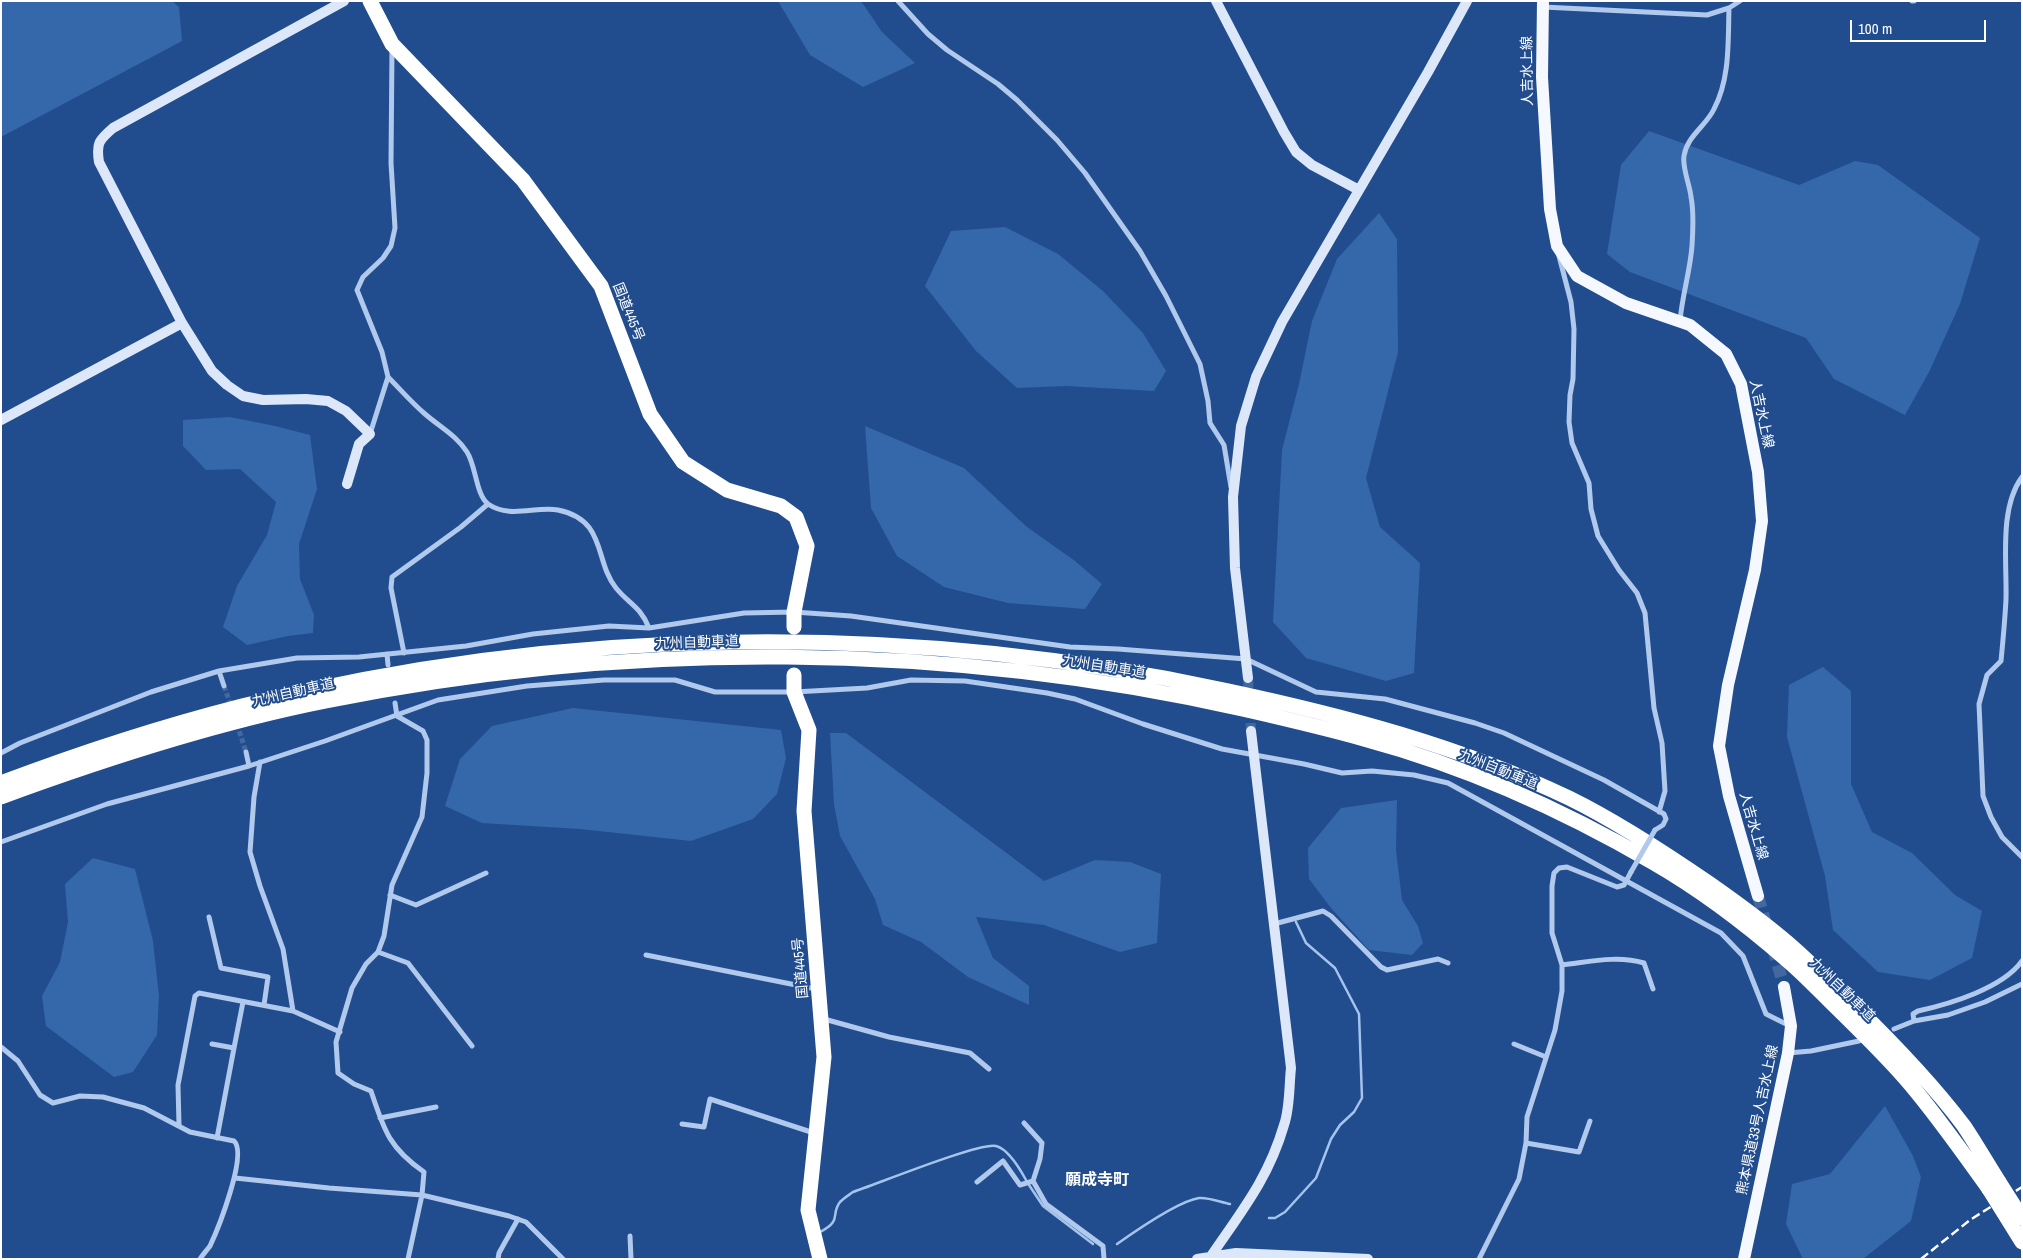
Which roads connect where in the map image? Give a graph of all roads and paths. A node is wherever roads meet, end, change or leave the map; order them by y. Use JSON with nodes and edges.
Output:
{"nodes":[{"id":1,"x":344,"y":1,"type":"edge"},
{"id":2,"x":370,"y":1,"type":"edge"},
{"id":3,"x":898,"y":1,"type":"edge"},
{"id":4,"x":1216,"y":1,"type":"edge"},
{"id":5,"x":1467,"y":1,"type":"edge"},
{"id":6,"x":1740,"y":1,"type":"edge"},
{"id":7,"x":1543,"y":4,"type":"edge"},
{"id":8,"x":1728,"y":8,"type":"junction"},
{"id":9,"x":392,"y":44,"type":"junction"},
{"id":10,"x":1359,"y":190,"type":"junction"},
{"id":11,"x":1557,"y":246,"type":"junction"},
{"id":12,"x":1680,"y":321,"type":"junction"},
{"id":13,"x":182,"y":323,"type":"junction"},
{"id":14,"x":388,"y":377,"type":"junction"},
{"id":15,"x":1,"y":420,"type":"edge"},
{"id":16,"x":370,"y":434,"type":"junction"},
{"id":17,"x":2022,"y":477,"type":"edge"},
{"id":18,"x":347,"y":484,"type":"dead end"},
{"id":19,"x":1233,"y":497,"type":"junction"},
{"id":20,"x":488,"y":504,"type":"junction"},
{"id":21,"x":794,"y":620,"type":"junction"},
{"id":22,"x":649,"y":628,"type":"junction"},
{"id":23,"x":404,"y":653,"type":"junction"},
{"id":24,"x":387,"y":654,"type":"junction"},
{"id":25,"x":1246,"y":659,"type":"junction"},
{"id":26,"x":388,"y":665,"type":"dead end"},
{"id":27,"x":219,"y":671,"type":"junction"},
{"id":28,"x":794,"y":675,"type":"dead end"},
{"id":29,"x":1248,"y":678,"type":"tunnel mouth"},
{"id":30,"x":224,"y":686,"type":"tunnel mouth"},
{"id":31,"x":794,"y":692,"type":"junction"},
{"id":32,"x":395,"y":704,"type":"dead end"},
{"id":33,"x":398,"y":716,"type":"junction"},
{"id":34,"x":1251,"y":731,"type":"tunnel mouth"},
{"id":35,"x":246,"y":752,"type":"tunnel mouth"},
{"id":36,"x":1,"y":753,"type":"edge"},
{"id":37,"x":1253,"y":755,"type":"junction"},
{"id":38,"x":260,"y":762,"type":"junction"},
{"id":39,"x":249,"y":766,"type":"junction"},
{"id":40,"x":1,"y":783,"type":"edge"},
{"id":41,"x":1,"y":797,"type":"edge"},
{"id":42,"x":1659,"y":812,"type":"junction"},
{"id":43,"x":1,"y":842,"type":"edge"},
{"id":44,"x":2022,"y":857,"type":"edge"},
{"id":45,"x":486,"y":873,"type":"dead end"},
{"id":46,"x":1627,"y":880,"type":"junction"},
{"id":47,"x":390,"y":895,"type":"junction"},
{"id":48,"x":1758,"y":896,"type":"tunnel mouth"},
{"id":49,"x":209,"y":917,"type":"dead end"},
{"id":50,"x":1274,"y":924,"type":"junction"},
{"id":51,"x":378,"y":952,"type":"junction"},
{"id":52,"x":646,"y":955,"type":"dead end"},
{"id":53,"x":2022,"y":960,"type":"edge"},
{"id":54,"x":1448,"y":963,"type":"dead end"},
{"id":55,"x":1562,"y":965,"type":"junction"},
{"id":56,"x":2022,"y":984,"type":"edge"},
{"id":57,"x":1784,"y":986,"type":"tunnel mouth"},
{"id":58,"x":818,"y":989,"type":"junction"},
{"id":59,"x":1653,"y":989,"type":"dead end"},
{"id":60,"x":243,"y":1002,"type":"junction"},
{"id":61,"x":264,"y":1006,"type":"junction"},
{"id":62,"x":293,"y":1011,"type":"junction"},
{"id":63,"x":821,"y":1018,"type":"junction"},
{"id":64,"x":1914,"y":1021,"type":"junction"},
{"id":65,"x":1791,"y":1026,"type":"junction"},
{"id":66,"x":1894,"y":1029,"type":"dead end"},
{"id":67,"x":340,"y":1032,"type":"junction"},
{"id":68,"x":1859,"y":1041,"type":"dead end"},
{"id":69,"x":212,"y":1044,"type":"dead end"},
{"id":70,"x":1514,"y":1044,"type":"dead end"},
{"id":71,"x":1,"y":1046,"type":"edge"},
{"id":72,"x":472,"y":1046,"type":"dead end"},
{"id":73,"x":234,"y":1048,"type":"junction"},
{"id":74,"x":1788,"y":1053,"type":"junction"},
{"id":75,"x":1546,"y":1057,"type":"junction"},
{"id":76,"x":990,"y":1069,"type":"dead end"},
{"id":77,"x":436,"y":1107,"type":"dead end"},
{"id":78,"x":380,"y":1118,"type":"junction"},
{"id":79,"x":1590,"y":1121,"type":"dead end"},
{"id":80,"x":1024,"y":1123,"type":"dead end"},
{"id":81,"x":682,"y":1124,"type":"dead end"},
{"id":82,"x":179,"y":1125,"type":"junction"},
{"id":83,"x":817,"y":1134,"type":"junction"},
{"id":84,"x":217,"y":1138,"type":"junction"},
{"id":85,"x":1526,"y":1143,"type":"junction"},
{"id":86,"x":235,"y":1178,"type":"junction"},
{"id":87,"x":977,"y":1182,"type":"dead end"},
{"id":88,"x":1033,"y":1182,"type":"junction"},
{"id":89,"x":1994,"y":1185,"type":"junction"},
{"id":90,"x":422,"y":1195,"type":"junction"},
{"id":91,"x":2022,"y":1218,"type":"edge"},
{"id":92,"x":518,"y":1219,"type":"junction"},
{"id":93,"x":630,"y":1236,"type":"dead end"},
{"id":94,"x":2022,"y":1242,"type":"edge"},
{"id":95,"x":1209,"y":1258,"type":"edge"},
{"id":96,"x":200,"y":1259,"type":"edge"},
{"id":97,"x":408,"y":1259,"type":"edge"},
{"id":98,"x":498,"y":1259,"type":"edge"},
{"id":99,"x":563,"y":1259,"type":"edge"},
{"id":100,"x":631,"y":1259,"type":"edge"},
{"id":101,"x":820,"y":1259,"type":"edge"},
{"id":102,"x":1104,"y":1259,"type":"edge"},
{"id":103,"x":1197,"y":1259,"type":"edge"},
{"id":104,"x":1368,"y":1259,"type":"edge"},
{"id":105,"x":1479,"y":1259,"type":"edge"},
{"id":106,"x":1744,"y":1259,"type":"edge"}],
"edges":[{"from":1,"to":13,"type":"street"},
{"from":2,"to":9,"type":"highway","name":"国道445号"},
{"from":3,"to":19,"type":"street"},
{"from":4,"to":10,"type":"street"},
{"from":5,"to":10,"type":"street"},
{"from":6,"to":8,"type":"street"},
{"from":7,"to":8,"type":"street"},
{"from":7,"to":11,"type":"main road","name":"人吉水上線"},
{"from":8,"to":12,"type":"street"},
{"from":9,"to":14,"type":"street"},
{"from":9,"to":21,"type":"highway","name":"国道445号"},
{"from":10,"to":19,"type":"street"},
{"from":11,"to":12,"type":"main road","name":"人吉水上線"},
{"from":11,"to":42,"type":"street"},
{"from":12,"to":48,"type":"main road","name":"人吉水上線"},
{"from":13,"to":15,"type":"street"},
{"from":13,"to":16,"type":"street"},
{"from":14,"to":16,"type":"street"},
{"from":14,"to":20,"type":"street"},
{"from":16,"to":18,"type":"street"},
{"from":17,"to":44,"type":"street"},
{"from":19,"to":25,"type":"street"},
{"from":20,"to":22,"type":"street"},
{"from":20,"to":23,"type":"street"},
{"from":21,"to":22,"type":"street"},
{"from":21,"to":25,"type":"street"},
{"from":22,"to":23,"type":"street"},
{"from":23,"to":24,"type":"street"},
{"from":24,"to":26,"type":"street"},
{"from":24,"to":27,"type":"street"},
{"from":25,"to":29,"type":"street"},
{"from":25,"to":42,"type":"street"},
{"from":27,"to":30,"type":"street"},
{"from":27,"to":36,"type":"street"},
{"from":28,"to":31,"type":"highway","name":"国道445号"},
{"from":31,"to":33,"type":"street"},
{"from":31,"to":37,"type":"street"},
{"from":31,"to":58,"type":"highway","name":"国道445号"},
{"from":32,"to":33,"type":"street"},
{"from":33,"to":38,"type":"street"},
{"from":33,"to":47,"type":"street"},
{"from":34,"to":37,"type":"street"},
{"from":35,"to":39,"type":"street"},
{"from":37,"to":46,"type":"street"},
{"from":37,"to":50,"type":"street"},
{"from":38,"to":39,"type":"street"},
{"from":38,"to":62,"type":"street"},
{"from":39,"to":43,"type":"street"},
{"from":40,"to":89,"type":"highway","name":"九州自動車道"},
{"from":41,"to":89,"type":"highway","name":"九州自動車道"},
{"from":42,"to":46,"type":"street","bridge":true},
{"from":45,"to":47,"type":"street"},
{"from":46,"to":55,"type":"street"},
{"from":46,"to":65,"type":"street"},
{"from":47,"to":51,"type":"street"},
{"from":49,"to":61,"type":"street"},
{"from":50,"to":54,"type":"street"},
{"from":50,"to":95,"type":"street"},
{"from":51,"to":67,"type":"street"},
{"from":51,"to":72,"type":"street"},
{"from":52,"to":58,"type":"street"},
{"from":53,"to":64,"type":"street"},
{"from":55,"to":59,"type":"street"},
{"from":55,"to":75,"type":"street"},
{"from":56,"to":64,"type":"street"},
{"from":57,"to":65,"type":"main road","name":"熊本県道33号人吉水上線"},
{"from":58,"to":63,"type":"highway","name":"国道445号"},
{"from":60,"to":61,"type":"street"},
{"from":60,"to":73,"type":"street"},
{"from":60,"to":82,"type":"street"},
{"from":61,"to":62,"type":"street"},
{"from":62,"to":67,"type":"street"},
{"from":63,"to":76,"type":"street"},
{"from":63,"to":83,"type":"highway","name":"国道445号"},
{"from":64,"to":66,"type":"street"},
{"from":65,"to":74,"type":"main road","name":"熊本県道33号人吉水上線"},
{"from":67,"to":78,"type":"street"},
{"from":68,"to":74,"type":"street"},
{"from":69,"to":73,"type":"street"},
{"from":70,"to":75,"type":"street"},
{"from":71,"to":82,"type":"street"},
{"from":73,"to":84,"type":"street"},
{"from":74,"to":106,"type":"main road","name":"熊本県道33号人吉水上線"},
{"from":75,"to":85,"type":"street"},
{"from":77,"to":78,"type":"street"},
{"from":78,"to":90,"type":"street"},
{"from":79,"to":85,"type":"street"},
{"from":80,"to":88,"type":"street"},
{"from":81,"to":83,"type":"street"},
{"from":82,"to":84,"type":"street"},
{"from":83,"to":101,"type":"highway","name":"国道445号"},
{"from":84,"to":86,"type":"street"},
{"from":85,"to":105,"type":"street"},
{"from":86,"to":90,"type":"street"},
{"from":86,"to":96,"type":"street"},
{"from":87,"to":88,"type":"street"},
{"from":88,"to":102,"type":"street"},
{"from":89,"to":91,"type":"highway","name":"九州自動車道","bridge":true},
{"from":89,"to":94,"type":"highway","name":"九州自動車道","bridge":true},
{"from":90,"to":92,"type":"street"},
{"from":90,"to":97,"type":"street"},
{"from":92,"to":98,"type":"street"},
{"from":92,"to":99,"type":"street"},
{"from":93,"to":100,"type":"street"},
{"from":95,"to":103,"type":"street"},
{"from":95,"to":104,"type":"street"}]}
